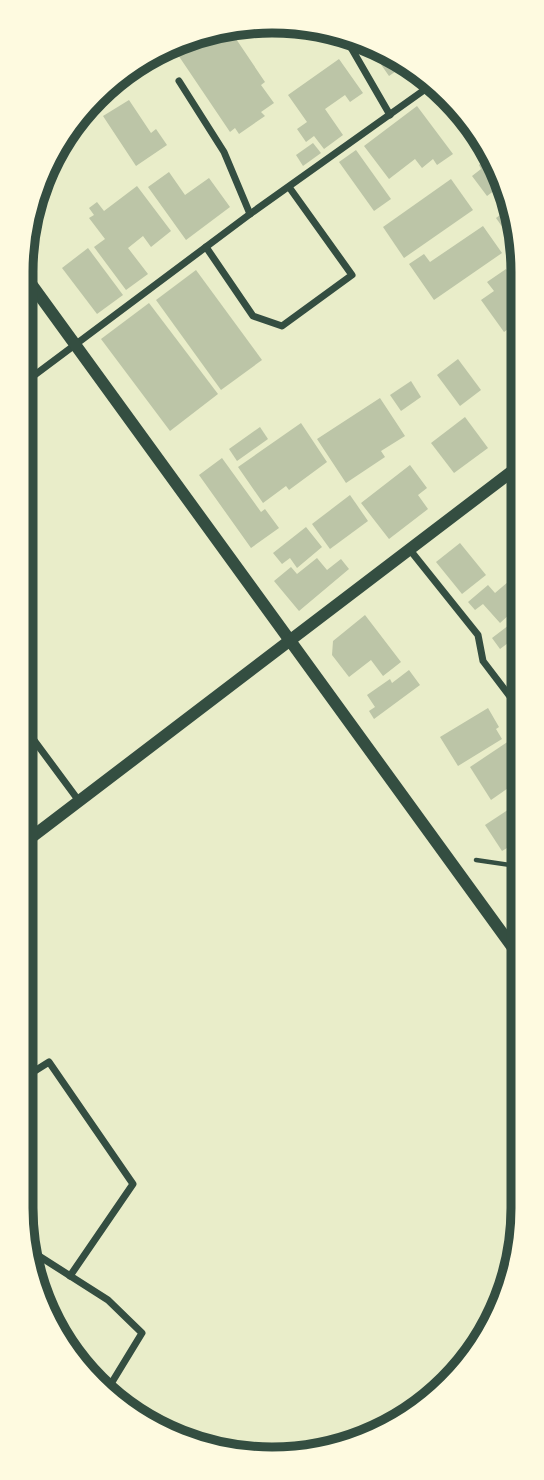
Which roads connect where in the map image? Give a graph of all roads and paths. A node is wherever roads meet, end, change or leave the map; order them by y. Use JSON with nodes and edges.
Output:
{"nodes":[{"id":1,"x":350,"y":47,"type":"edge"},
{"id":2,"x":179,"y":81,"type":"dead end"},
{"id":3,"x":425,"y":89,"type":"edge"},
{"id":4,"x":390,"y":115,"type":"junction"},
{"id":5,"x":289,"y":187,"type":"junction"},
{"id":6,"x":250,"y":214,"type":"junction"},
{"id":7,"x":206,"y":247,"type":"junction"},
{"id":8,"x":33,"y":287,"type":"edge"},
{"id":9,"x":75,"y":345,"type":"junction"},
{"id":10,"x":33,"y":376,"type":"edge"},
{"id":11,"x":511,"y":474,"type":"edge"},
{"id":12,"x":410,"y":550,"type":"junction"},
{"id":13,"x":290,"y":642,"type":"junction"},
{"id":14,"x":511,"y":698,"type":"edge"},
{"id":15,"x":33,"y":740,"type":"edge"},
{"id":16,"x":79,"y":802,"type":"junction"},
{"id":17,"x":34,"y":836,"type":"edge"},
{"id":18,"x":448,"y":856,"type":"junction"},
{"id":19,"x":511,"y":865,"type":"edge"},
{"id":20,"x":511,"y":945,"type":"edge"},
{"id":21,"x":34,"y":1072,"type":"edge"},
{"id":22,"x":38,"y":1256,"type":"edge"},
{"id":23,"x":70,"y":1276,"type":"junction"},
{"id":24,"x":111,"y":1384,"type":"edge"}],
"edges":[{"from":1,"to":4,"type":"street"},
{"from":2,"to":6,"type":"street"},
{"from":3,"to":4,"type":"street"},
{"from":4,"to":5,"type":"street"},
{"from":5,"to":6,"type":"street"},
{"from":5,"to":7,"type":"street"},
{"from":6,"to":7,"type":"street"},
{"from":7,"to":9,"type":"street"},
{"from":8,"to":9,"type":"street"},
{"from":9,"to":10,"type":"street"},
{"from":9,"to":13,"type":"street"},
{"from":11,"to":12,"type":"street"},
{"from":12,"to":13,"type":"street"},
{"from":12,"to":14,"type":"street"},
{"from":13,"to":16,"type":"street"},
{"from":13,"to":18,"type":"street"},
{"from":15,"to":16,"type":"street"},
{"from":16,"to":17,"type":"street"},
{"from":18,"to":19,"type":"path"},
{"from":18,"to":20,"type":"street"},
{"from":21,"to":23,"type":"street"},
{"from":22,"to":23,"type":"street"},
{"from":23,"to":24,"type":"street"}]}
